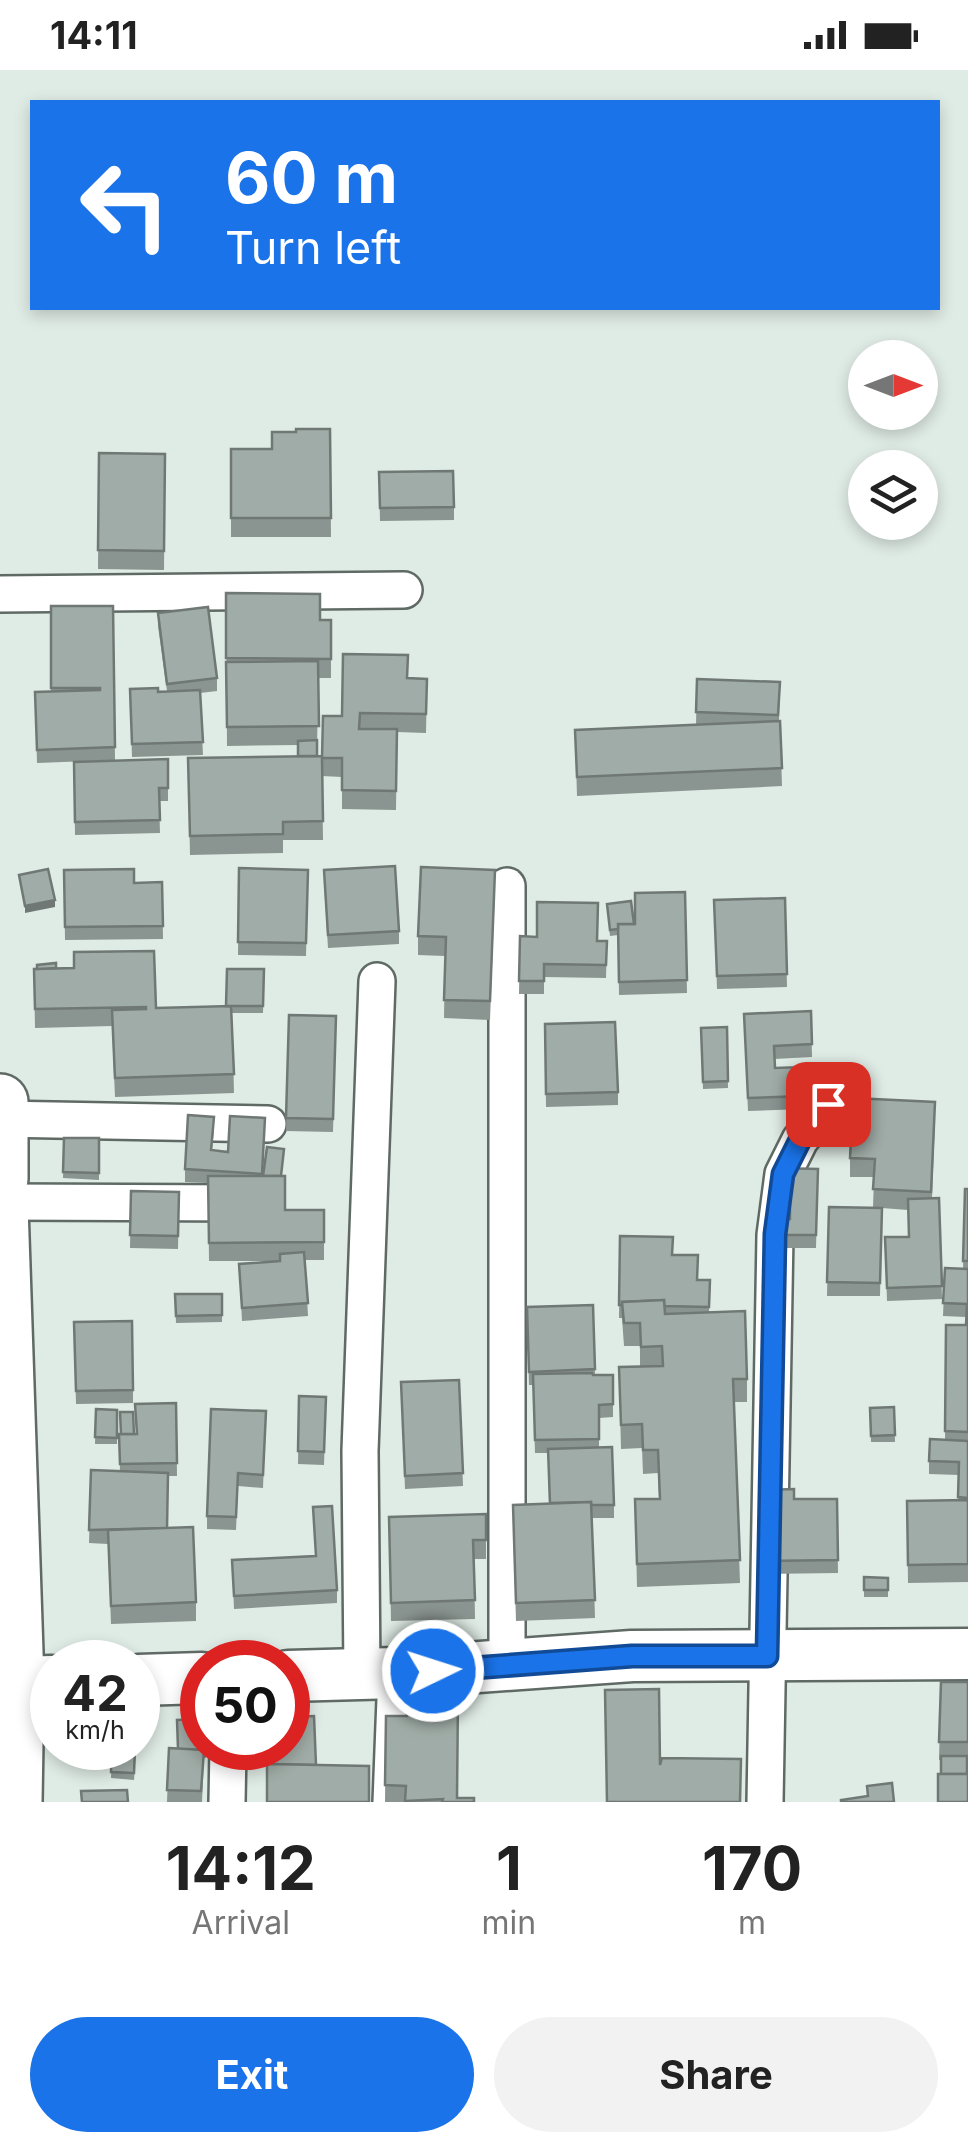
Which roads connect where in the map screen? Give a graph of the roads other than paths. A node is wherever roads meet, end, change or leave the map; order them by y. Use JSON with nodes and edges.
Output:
{"nodes":[{"id":1,"x":404,"y":590,"type":"dead end"},
{"id":2,"x":0,"y":594,"type":"edge"},
{"id":3,"x":507,"y":886,"type":"dead end"},
{"id":4,"x":377,"y":980,"type":"dead end"},
{"id":5,"x":0,"y":1102,"type":"edge"},
{"id":6,"x":828,"y":1104,"type":"dead end"},
{"id":7,"x":0,"y":1119,"type":"edge"},
{"id":8,"x":268,"y":1124,"type":"edge"},
{"id":9,"x":0,"y":1179,"type":"edge"},
{"id":10,"x":273,"y":1203,"type":"edge"},
{"id":11,"x":0,"y":1204,"type":"edge"},
{"id":12,"x":31,"y":1640,"type":"edge"},
{"id":13,"x":968,"y":1654,"type":"edge"},
{"id":14,"x":767,"y":1656,"type":"junction"},
{"id":15,"x":507,"y":1666,"type":"junction"},
{"id":16,"x":379,"y":1674,"type":"junction"},
{"id":17,"x":310,"y":1676,"type":"edge"},
{"id":18,"x":30,"y":1697,"type":"edge"},
{"id":19,"x":228,"y":1770,"type":"edge"},
{"id":20,"x":10,"y":1773,"type":"edge"},
{"id":21,"x":227,"y":1802,"type":"edge"},
{"id":22,"x":390,"y":1802,"type":"edge"},
{"id":23,"x":765,"y":1802,"type":"edge"}],
"edges":[{"from":1,"to":2,"type":"street"},
{"from":3,"to":15,"type":"street"},
{"from":4,"to":16,"type":"street"},
{"from":5,"to":7,"type":"main road"},
{"from":6,"to":14,"type":"street"},
{"from":7,"to":8,"type":"street"},
{"from":7,"to":9,"type":"main road"},
{"from":10,"to":11,"type":"street"},
{"from":11,"to":12,"type":"main road"},
{"from":13,"to":14,"type":"main road"},
{"from":14,"to":15,"type":"main road"},
{"from":14,"to":23,"type":"street"},
{"from":15,"to":16,"type":"main road"},
{"from":16,"to":17,"type":"main road"},
{"from":16,"to":22,"type":"street"},
{"from":18,"to":20,"type":"main road"},
{"from":19,"to":21,"type":"street"}]}
